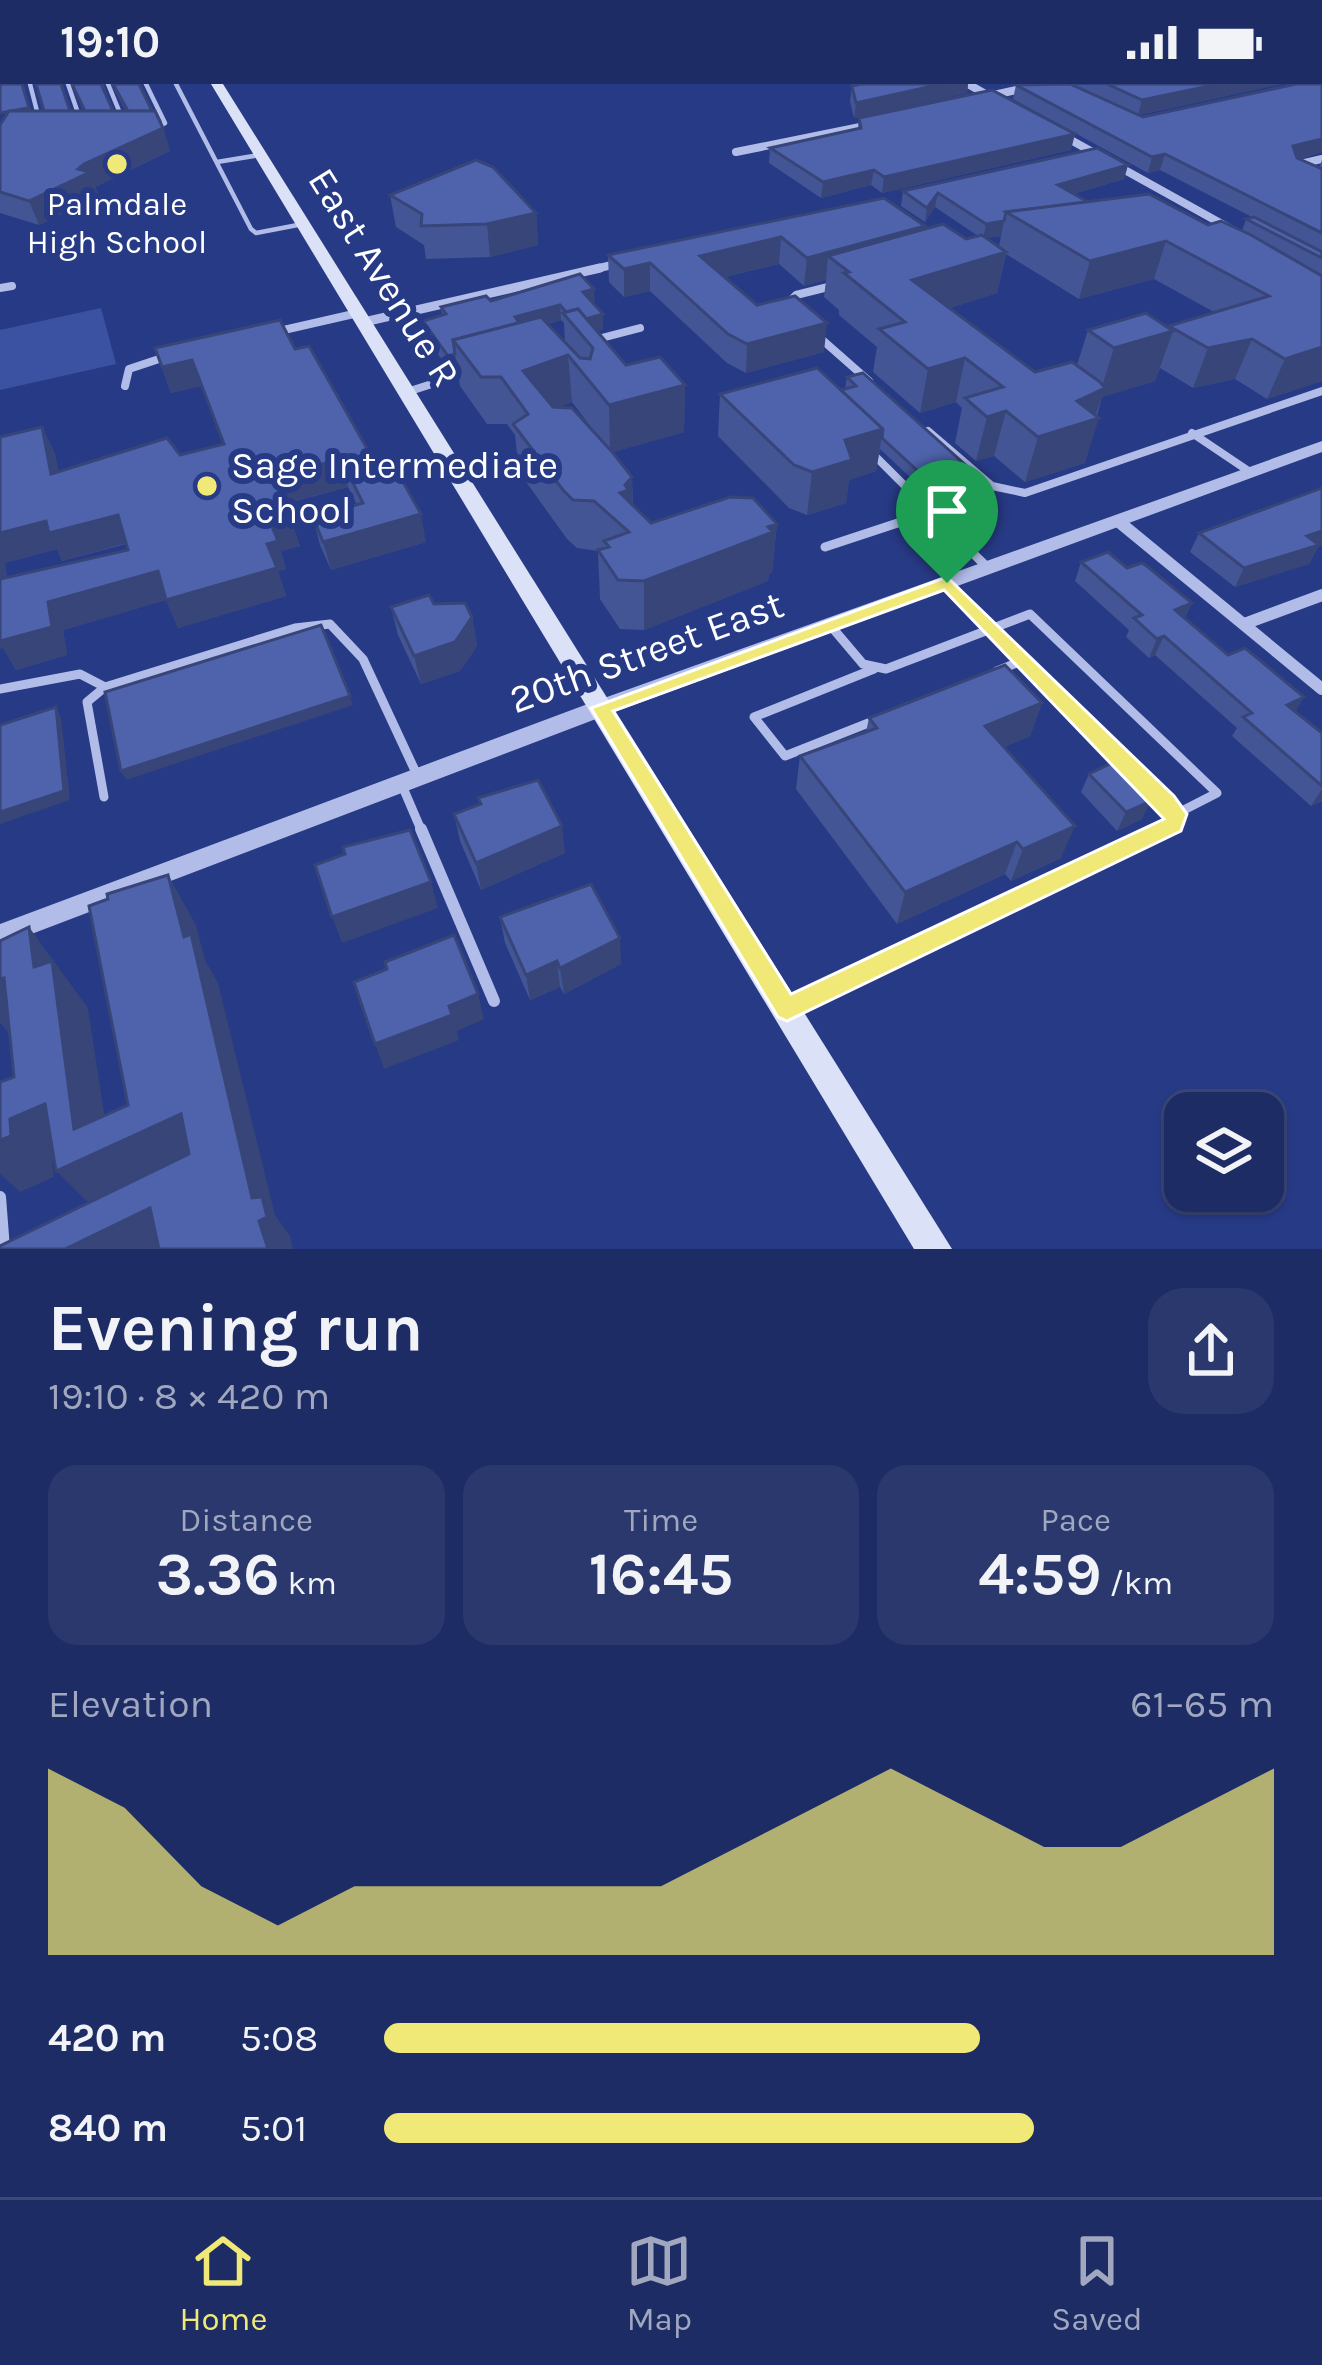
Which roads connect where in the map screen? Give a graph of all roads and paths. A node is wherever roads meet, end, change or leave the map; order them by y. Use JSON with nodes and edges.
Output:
{"nodes":[{"id":1,"x":30,"y":84,"type":"edge"},
{"id":2,"x":68,"y":84,"type":"edge"},
{"id":3,"x":108,"y":84,"type":"edge"},
{"id":4,"x":146,"y":84,"type":"edge"},
{"id":5,"x":176,"y":84,"type":"edge"},
{"id":6,"x":217,"y":84,"type":"edge"},
{"id":7,"x":968,"y":84,"type":"edge"},
{"id":8,"x":1044,"y":84,"type":"edge"},
{"id":9,"x":989,"y":96,"type":"junction"},
{"id":10,"x":972,"y":101,"type":"edge"},
{"id":11,"x":1007,"y":105,"type":"edge"},
{"id":12,"x":893,"y":120,"type":"edge"},
{"id":13,"x":62,"y":124,"type":"edge"},
{"id":14,"x":1042,"y":124,"type":"edge"},
{"id":15,"x":22,"y":125,"type":"edge"},
{"id":16,"x":104,"y":125,"type":"edge"},
{"id":17,"x":141,"y":127,"type":"edge"},
{"id":18,"x":736,"y":152,"type":"dead end"},
{"id":19,"x":1095,"y":153,"type":"junction"},
{"id":20,"x":260,"y":155,"type":"junction"},
{"id":21,"x":1073,"y":158,"type":"edge"},
{"id":22,"x":1322,"y":158,"type":"edge"},
{"id":23,"x":217,"y":162,"type":"junction"},
{"id":24,"x":1308,"y":172,"type":"edge"},
{"id":25,"x":1166,"y":194,"type":"junction"},
{"id":26,"x":1150,"y":198,"type":"edge"},
{"id":27,"x":303,"y":224,"type":"junction"},
{"id":28,"x":1244,"y":236,"type":"edge"},
{"id":29,"x":633,"y":260,"type":"edge"},
{"id":30,"x":842,"y":283,"type":"edge"},
{"id":31,"x":13,"y":286,"type":"dead end"},
{"id":32,"x":0,"y":288,"type":"edge"},
{"id":33,"x":787,"y":309,"type":"edge"},
{"id":34,"x":361,"y":318,"type":"junction"},
{"id":35,"x":802,"y":322,"type":"edge"},
{"id":36,"x":640,"y":328,"type":"dead end"},
{"id":37,"x":260,"y":335,"type":"edge"},
{"id":38,"x":572,"y":345,"type":"edge"},
{"id":39,"x":180,"y":353,"type":"edge"},
{"id":40,"x":486,"y":368,"type":"edge"},
{"id":41,"x":125,"y":386,"type":"dead end"},
{"id":42,"x":879,"y":389,"type":"edge"},
{"id":43,"x":407,"y":392,"type":"junction"},
{"id":44,"x":1322,"y":392,"type":"edge"},
{"id":45,"x":926,"y":430,"type":"edge"},
{"id":46,"x":1192,"y":433,"type":"junction"},
{"id":47,"x":855,"y":438,"type":"edge"},
{"id":48,"x":1322,"y":446,"type":"edge"},
{"id":49,"x":1250,"y":472,"type":"junction"},
{"id":50,"x":928,"y":513,"type":"junction"},
{"id":51,"x":1118,"y":521,"type":"junction"},
{"id":52,"x":825,"y":547,"type":"dead end"},
{"id":53,"x":988,"y":568,"type":"junction"},
{"id":54,"x":947,"y":583,"type":"junction"},
{"id":55,"x":1322,"y":595,"type":"edge"},
{"id":56,"x":1244,"y":624,"type":"junction"},
{"id":57,"x":830,"y":625,"type":"junction"},
{"id":58,"x":993,"y":628,"type":"junction"},
{"id":59,"x":1024,"y":660,"type":"junction"},
{"id":60,"x":874,"y":669,"type":"junction"},
{"id":61,"x":981,"y":677,"type":"edge"},
{"id":62,"x":104,"y":687,"type":"junction"},
{"id":63,"x":0,"y":689,"type":"edge"},
{"id":64,"x":1322,"y":689,"type":"edge"},
{"id":65,"x":601,"y":708,"type":"junction"},
{"id":66,"x":894,"y":712,"type":"edge"},
{"id":67,"x":410,"y":780,"type":"junction"},
{"id":68,"x":104,"y":797,"type":"dead end"},
{"id":69,"x":1176,"y":814,"type":"junction"},
{"id":70,"x":0,"y":935,"type":"edge"},
{"id":71,"x":494,"y":1001,"type":"dead end"},
{"id":72,"x":787,"y":1009,"type":"junction"},
{"id":73,"x":0,"y":1197,"type":"edge"},
{"id":74,"x":4,"y":1249,"type":"edge"},
{"id":75,"x":934,"y":1249,"type":"edge"}],
"edges":[{"from":1,"to":15,"type":"lane"},
{"from":2,"to":13,"type":"lane"},
{"from":3,"to":16,"type":"lane"},
{"from":4,"to":17,"type":"lane"},
{"from":5,"to":23,"type":"lane"},
{"from":6,"to":20,"type":"main road","name":"East Avenue R"},
{"from":7,"to":9,"type":"street"},
{"from":8,"to":9,"type":"street"},
{"from":9,"to":10,"type":"street"},
{"from":9,"to":11,"type":"street"},
{"from":12,"to":18,"type":"street"},
{"from":14,"to":19,"type":"street"},
{"from":19,"to":21,"type":"street"},
{"from":19,"to":25,"type":"street"},
{"from":20,"to":23,"type":"lane"},
{"from":20,"to":27,"type":"main road","name":"East Avenue R"},
{"from":22,"to":24,"type":"street"},
{"from":23,"to":27,"type":"lane"},
{"from":25,"to":26,"type":"lane"},
{"from":25,"to":28,"type":"street"},
{"from":27,"to":34,"type":"main road","name":"East Avenue R"},
{"from":29,"to":34,"type":"street"},
{"from":30,"to":33,"type":"lane"},
{"from":31,"to":32,"type":"lane"},
{"from":34,"to":37,"type":"lane"},
{"from":34,"to":43,"type":"main road","name":"East Avenue R"},
{"from":35,"to":42,"type":"lane"},
{"from":36,"to":38,"type":"lane"},
{"from":39,"to":41,"type":"lane"},
{"from":40,"to":43,"type":"lane"},
{"from":43,"to":65,"type":"main road","name":"East Avenue R"},
{"from":44,"to":46,"type":"lane"},
{"from":45,"to":46,"type":"lane"},
{"from":46,"to":49,"type":"lane"},
{"from":47,"to":50,"type":"lane"},
{"from":48,"to":49,"type":"street","name":"20th Street East"},
{"from":49,"to":51,"type":"street","name":"20th Street East"},
{"from":50,"to":52,"type":"lane"},
{"from":50,"to":53,"type":"lane"},
{"from":51,"to":53,"type":"street","name":"20th Street East"},
{"from":51,"to":56,"type":"street"},
{"from":53,"to":54,"type":"street","name":"20th Street East"},
{"from":54,"to":57,"type":"street","name":"20th Street East"},
{"from":54,"to":58,"type":"lane"},
{"from":55,"to":56,"type":"street"},
{"from":56,"to":64,"type":"street"},
{"from":57,"to":60,"type":"lane"},
{"from":57,"to":65,"type":"street","name":"20th Street East"},
{"from":58,"to":59,"type":"lane"},
{"from":58,"to":60,"type":"lane"},
{"from":58,"to":69,"type":"lane"},
{"from":59,"to":61,"type":"lane"},
{"from":59,"to":69,"type":"lane"},
{"from":60,"to":66,"type":"lane"},
{"from":62,"to":63,"type":"lane"},
{"from":62,"to":67,"type":"lane"},
{"from":62,"to":68,"type":"lane"},
{"from":65,"to":67,"type":"street","name":"20th Street East"},
{"from":65,"to":72,"type":"main road","name":"East Avenue R"},
{"from":67,"to":70,"type":"street","name":"20th Street East"},
{"from":67,"to":71,"type":"lane"},
{"from":69,"to":72,"type":"lane"},
{"from":72,"to":75,"type":"main road","name":"East Avenue R"},
{"from":73,"to":74,"type":"lane"}]}
